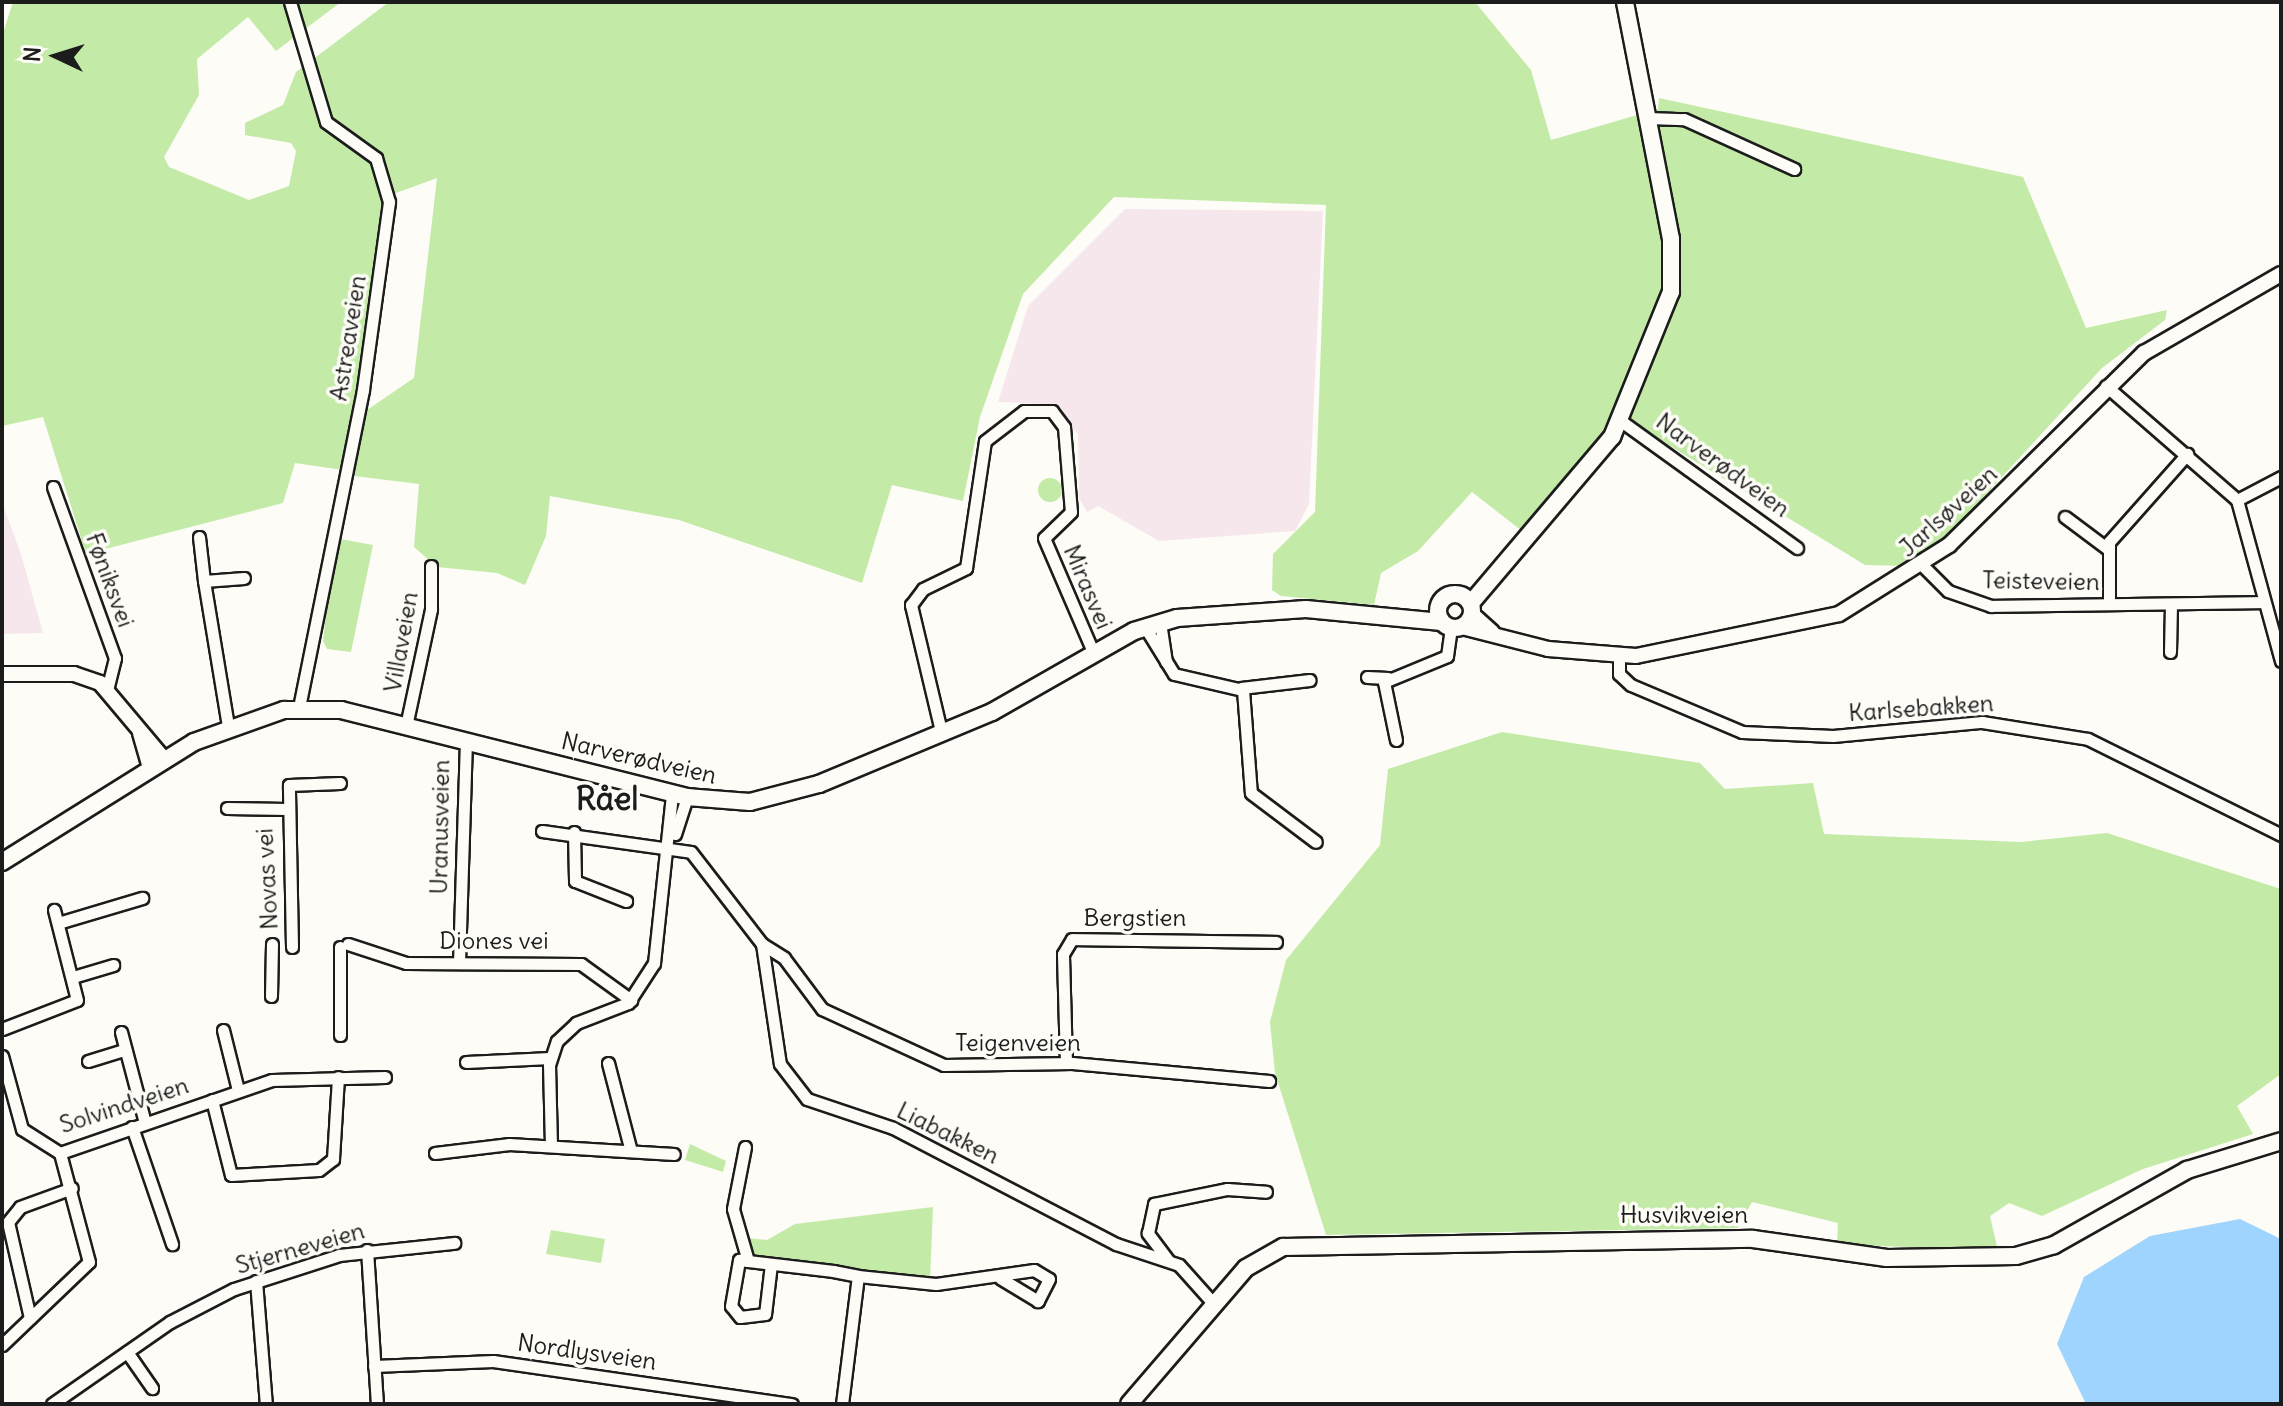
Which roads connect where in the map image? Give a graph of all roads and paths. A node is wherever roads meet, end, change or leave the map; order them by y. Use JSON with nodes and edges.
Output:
{"nodes":[{"id":1,"x":290,"y":2,"type":"edge"},
{"id":2,"x":1625,"y":2,"type":"edge"},
{"id":3,"x":1648,"y":118,"type":"junction"},
{"id":4,"x":1794,"y":169,"type":"dead end"},
{"id":5,"x":2281,"y":274,"type":"edge"},
{"id":6,"x":2106,"y":386,"type":"junction"},
{"id":7,"x":1621,"y":421,"type":"junction"},
{"id":8,"x":2187,"y":454,"type":"junction"},
{"id":9,"x":2281,"y":477,"type":"edge"},
{"id":10,"x":53,"y":487,"type":"dead end"},
{"id":11,"x":2237,"y":500,"type":"junction"},
{"id":12,"x":2065,"y":517,"type":"dead end"},
{"id":13,"x":199,"y":537,"type":"dead end"},
{"id":14,"x":1797,"y":548,"type":"dead end"},
{"id":15,"x":2108,"y":549,"type":"junction"},
{"id":16,"x":431,"y":566,"type":"dead end"},
{"id":17,"x":1923,"y":566,"type":"junction"},
{"id":18,"x":244,"y":578,"type":"dead end"},
{"id":19,"x":204,"y":581,"type":"junction"},
{"id":20,"x":2264,"y":602,"type":"junction"},
{"id":21,"x":2109,"y":604,"type":"junction"},
{"id":22,"x":2171,"y":604,"type":"junction"},
{"id":23,"x":1457,"y":613,"type":"junction"},
{"id":24,"x":1153,"y":625,"type":"junction"},
{"id":25,"x":1093,"y":652,"type":"junction"},
{"id":26,"x":2170,"y":652,"type":"dead end"},
{"id":27,"x":1619,"y":656,"type":"junction"},
{"id":28,"x":2281,"y":661,"type":"edge"},
{"id":29,"x":2,"y":674,"type":"edge"},
{"id":30,"x":1367,"y":677,"type":"dead end"},
{"id":31,"x":1388,"y":678,"type":"junction"},
{"id":32,"x":1310,"y":680,"type":"dead end"},
{"id":33,"x":108,"y":687,"type":"junction"},
{"id":34,"x":1241,"y":688,"type":"junction"},
{"id":35,"x":299,"y":708,"type":"junction"},
{"id":36,"x":228,"y":726,"type":"junction"},
{"id":37,"x":406,"y":726,"type":"junction"},
{"id":38,"x":941,"y":731,"type":"junction"},
{"id":39,"x":1396,"y":740,"type":"dead end"},
{"id":40,"x":466,"y":741,"type":"junction"},
{"id":41,"x":157,"y":764,"type":"junction"},
{"id":42,"x":340,"y":783,"type":"dead end"},
{"id":43,"x":679,"y":795,"type":"junction"},
{"id":44,"x":227,"y":808,"type":"dead end"},
{"id":45,"x":287,"y":809,"type":"junction"},
{"id":46,"x":542,"y":831,"type":"dead end"},
{"id":47,"x":574,"y":832,"type":"junction"},
{"id":48,"x":2281,"y":835,"type":"edge"},
{"id":49,"x":1316,"y":842,"type":"dead end"},
{"id":50,"x":671,"y":846,"type":"junction"},
{"id":51,"x":2,"y":862,"type":"edge"},
{"id":52,"x":142,"y":898,"type":"dead end"},
{"id":53,"x":626,"y":901,"type":"dead end"},
{"id":54,"x":54,"y":910,"type":"dead end"},
{"id":55,"x":58,"y":923,"type":"junction"},
{"id":56,"x":1276,"y":942,"type":"dead end"},
{"id":57,"x":272,"y":944,"type":"dead end"},
{"id":58,"x":762,"y":944,"type":"junction"},
{"id":59,"x":292,"y":947,"type":"dead end"},
{"id":60,"x":459,"y":963,"type":"junction"},
{"id":61,"x":113,"y":965,"type":"dead end"},
{"id":62,"x":73,"y":977,"type":"junction"},
{"id":63,"x":271,"y":996,"type":"dead end"},
{"id":64,"x":631,"y":1000,"type":"junction"},
{"id":65,"x":2,"y":1029,"type":"edge"},
{"id":66,"x":223,"y":1030,"type":"dead end"},
{"id":67,"x":121,"y":1032,"type":"dead end"},
{"id":68,"x":340,"y":1035,"type":"dead end"},
{"id":69,"x":125,"y":1050,"type":"junction"},
{"id":70,"x":2,"y":1056,"type":"edge"},
{"id":71,"x":550,"y":1058,"type":"junction"},
{"id":72,"x":88,"y":1061,"type":"dead end"},
{"id":73,"x":466,"y":1062,"type":"dead end"},
{"id":74,"x":608,"y":1063,"type":"dead end"},
{"id":75,"x":1066,"y":1063,"type":"junction"},
{"id":76,"x":338,"y":1077,"type":"junction"},
{"id":77,"x":385,"y":1077,"type":"dead end"},
{"id":78,"x":1269,"y":1081,"type":"dead end"},
{"id":79,"x":238,"y":1090,"type":"junction"},
{"id":80,"x":212,"y":1100,"type":"junction"},
{"id":81,"x":16,"y":1116,"type":"junction"},
{"id":82,"x":3,"y":1121,"type":"edge"},
{"id":83,"x":145,"y":1123,"type":"junction"},
{"id":84,"x":132,"y":1127,"type":"junction"},
{"id":85,"x":2281,"y":1141,"type":"edge"},
{"id":86,"x":551,"y":1146,"type":"junction"},
{"id":87,"x":745,"y":1147,"type":"dead end"},
{"id":88,"x":631,"y":1151,"type":"junction"},
{"id":89,"x":60,"y":1153,"type":"junction"},
{"id":90,"x":435,"y":1153,"type":"dead end"},
{"id":91,"x":674,"y":1154,"type":"dead end"},
{"id":92,"x":72,"y":1188,"type":"junction"},
{"id":93,"x":1266,"y":1192,"type":"dead end"},
{"id":94,"x":454,"y":1243,"type":"dead end"},
{"id":95,"x":172,"y":1244,"type":"dead end"},
{"id":96,"x":367,"y":1250,"type":"junction"},
{"id":97,"x":1169,"y":1260,"type":"junction"},
{"id":98,"x":748,"y":1261,"type":"junction"},
{"id":99,"x":771,"y":1264,"type":"junction"},
{"id":100,"x":858,"y":1276,"type":"junction"},
{"id":101,"x":1000,"y":1278,"type":"dead end"},
{"id":102,"x":256,"y":1281,"type":"junction"},
{"id":103,"x":1213,"y":1303,"type":"junction"},
{"id":104,"x":30,"y":1318,"type":"junction"},
{"id":105,"x":2,"y":1345,"type":"edge"},
{"id":106,"x":127,"y":1352,"type":"junction"},
{"id":107,"x":374,"y":1366,"type":"junction"},
{"id":108,"x":152,"y":1388,"type":"dead end"},
{"id":109,"x":777,"y":1403,"type":"edge"},
{"id":110,"x":52,"y":1404,"type":"edge"},
{"id":111,"x":266,"y":1404,"type":"edge"},
{"id":112,"x":377,"y":1404,"type":"edge"},
{"id":113,"x":792,"y":1404,"type":"edge"},
{"id":114,"x":842,"y":1404,"type":"edge"},
{"id":115,"x":1129,"y":1404,"type":"edge"}],
"edges":[{"from":1,"to":35,"type":"street","name":"Astreaveien"},
{"from":2,"to":3,"type":"main road","name":"Narverødveien"},
{"from":3,"to":4,"type":"street"},
{"from":3,"to":7,"type":"main road","name":"Narverødveien"},
{"from":5,"to":6,"type":"street","name":"Jarlsøveien"},
{"from":6,"to":8,"type":"street"},
{"from":6,"to":17,"type":"street","name":"Jarlsøveien"},
{"from":7,"to":14,"type":"street","name":"Narverødveien"},
{"from":7,"to":23,"type":"main road","name":"Narverødveien"},
{"from":8,"to":11,"type":"street"},
{"from":8,"to":15,"type":"street"},
{"from":9,"to":11,"type":"street"},
{"from":10,"to":33,"type":"street","name":"Føniksvei"},
{"from":11,"to":20,"type":"street"},
{"from":12,"to":15,"type":"street"},
{"from":13,"to":19,"type":"street"},
{"from":15,"to":21,"type":"street"},
{"from":16,"to":37,"type":"street","name":"Villaveien"},
{"from":17,"to":21,"type":"street","name":"Teisteveien"},
{"from":17,"to":27,"type":"street","name":"Jarlsøveien"},
{"from":18,"to":19,"type":"street"},
{"from":19,"to":36,"type":"street"},
{"from":20,"to":22,"type":"street","name":"Teisteveien"},
{"from":20,"to":28,"type":"street"},
{"from":21,"to":22,"type":"street","name":"Teisteveien"},
{"from":22,"to":26,"type":"street"},
{"from":23,"to":24,"type":"main road","name":"Narverødveien"},
{"from":23,"to":27,"type":"street","name":"Jarlsøveien"},
{"from":23,"to":31,"type":"street","name":"Narverødveien"},
{"from":24,"to":25,"type":"main road","name":"Narverødveien"},
{"from":24,"to":34,"type":"street"},
{"from":25,"to":38,"type":"main road","name":"Narverødveien"},
{"from":25,"to":38,"type":"street","name":"Mirasvei"},
{"from":27,"to":48,"type":"street","name":"Karlsebakken"},
{"from":29,"to":33,"type":"street"},
{"from":30,"to":31,"type":"street","name":"Narverødveien"},
{"from":31,"to":39,"type":"street"},
{"from":32,"to":34,"type":"street"},
{"from":33,"to":41,"type":"street"},
{"from":34,"to":49,"type":"street"},
{"from":35,"to":36,"type":"main road","name":"Narverødveien"},
{"from":35,"to":37,"type":"main road","name":"Narverødveien"},
{"from":36,"to":41,"type":"main road","name":"Narverødveien"},
{"from":37,"to":40,"type":"main road","name":"Narverødveien"},
{"from":38,"to":43,"type":"main road","name":"Narverødveien"},
{"from":40,"to":43,"type":"main road","name":"Narverødveien"},
{"from":40,"to":60,"type":"street","name":"Uranusveien"},
{"from":41,"to":51,"type":"main road","name":"Narverødveien"},
{"from":42,"to":45,"type":"street","name":"Novas vei"},
{"from":43,"to":50,"type":"street"},
{"from":44,"to":45,"type":"street","name":"Novas vei"},
{"from":45,"to":59,"type":"street","name":"Novas vei"},
{"from":46,"to":47,"type":"street"},
{"from":47,"to":50,"type":"street"},
{"from":47,"to":53,"type":"street"},
{"from":50,"to":58,"type":"street","name":"Liabakken"},
{"from":50,"to":64,"type":"street"},
{"from":52,"to":55,"type":"street"},
{"from":54,"to":55,"type":"street"},
{"from":55,"to":62,"type":"street"},
{"from":56,"to":75,"type":"street","name":"Bergstien"},
{"from":57,"to":63,"type":"street"},
{"from":58,"to":75,"type":"street","name":"Teigenveien"},
{"from":58,"to":97,"type":"street","name":"Liabakken"},
{"from":60,"to":64,"type":"street","name":"Diones vei"},
{"from":60,"to":68,"type":"street","name":"Diones vei"},
{"from":61,"to":62,"type":"street"},
{"from":62,"to":65,"type":"street"},
{"from":64,"to":71,"type":"street"},
{"from":66,"to":79,"type":"street"},
{"from":67,"to":69,"type":"street"},
{"from":69,"to":72,"type":"street"},
{"from":69,"to":83,"type":"street"},
{"from":70,"to":81,"type":"street","name":"Solvindveien"},
{"from":71,"to":73,"type":"street"},
{"from":71,"to":86,"type":"street"},
{"from":74,"to":88,"type":"street"},
{"from":75,"to":78,"type":"street","name":"Teigenveien"},
{"from":76,"to":77,"type":"street","name":"Solvindveien"},
{"from":76,"to":79,"type":"street","name":"Solvindveien"},
{"from":76,"to":80,"type":"street","name":"Solvindveien"},
{"from":79,"to":80,"type":"street","name":"Solvindveien"},
{"from":80,"to":83,"type":"street","name":"Solvindveien"},
{"from":81,"to":82,"type":"street"},
{"from":81,"to":89,"type":"street","name":"Solvindveien"},
{"from":83,"to":84,"type":"street","name":"Solvindveien"},
{"from":84,"to":89,"type":"street","name":"Solvindveien"},
{"from":84,"to":95,"type":"street"},
{"from":85,"to":103,"type":"main road","name":"Husvikveien"},
{"from":86,"to":88,"type":"street"},
{"from":86,"to":90,"type":"street"},
{"from":87,"to":98,"type":"street"},
{"from":88,"to":91,"type":"street"},
{"from":89,"to":92,"type":"street"},
{"from":92,"to":104,"type":"street"},
{"from":92,"to":104,"type":"street"},
{"from":93,"to":97,"type":"street","name":"Liabakken"},
{"from":94,"to":96,"type":"street","name":"Stjerneveien"},
{"from":96,"to":102,"type":"street","name":"Stjerneveien"},
{"from":96,"to":107,"type":"street"},
{"from":97,"to":103,"type":"street","name":"Liabakken"},
{"from":98,"to":99,"type":"street"},
{"from":98,"to":99,"type":"street"},
{"from":99,"to":100,"type":"street"},
{"from":100,"to":101,"type":"street"},
{"from":100,"to":114,"type":"street"},
{"from":102,"to":106,"type":"street","name":"Stjerneveien"},
{"from":102,"to":111,"type":"street"},
{"from":103,"to":115,"type":"main road","name":"Husvikveien"},
{"from":104,"to":105,"type":"street"},
{"from":106,"to":108,"type":"street"},
{"from":106,"to":110,"type":"street","name":"Stjerneveien"},
{"from":107,"to":109,"type":"street","name":"Nordlysveien"},
{"from":107,"to":112,"type":"street"},
{"from":109,"to":113,"type":"street","name":"Nordlysveien"}]}
